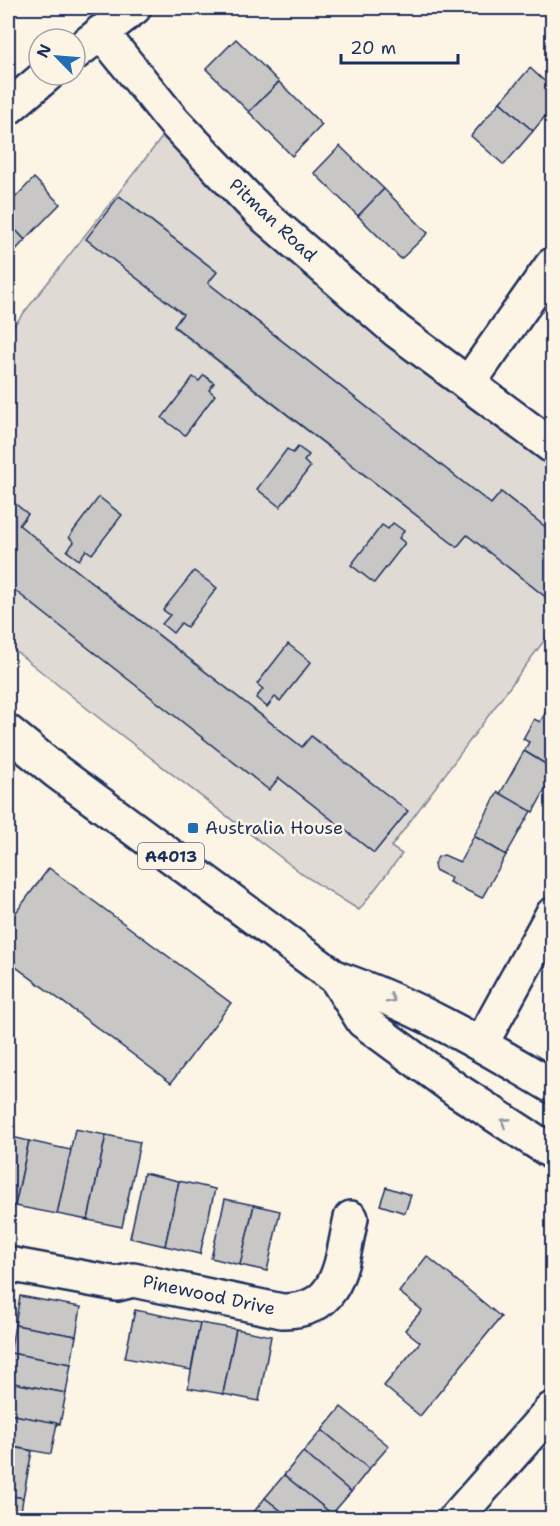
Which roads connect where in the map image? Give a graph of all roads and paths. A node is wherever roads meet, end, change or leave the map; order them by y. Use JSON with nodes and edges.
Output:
{"nodes":[{"id":1,"x":134,"y":8,"type":"edge"},
{"id":2,"x":101,"y":32,"type":"junction"},
{"id":3,"x":87,"y":43,"type":"edge"},
{"id":4,"x":33,"y":87,"type":"edge"},
{"id":5,"x":8,"y":108,"type":"edge"},
{"id":6,"x":552,"y":265,"type":"edge"},
{"id":7,"x":468,"y":384,"type":"junction"},
{"id":8,"x":552,"y":446,"type":"edge"},
{"id":9,"x":8,"y":732,"type":"edge"},
{"id":10,"x":552,"y":915,"type":"edge"},
{"id":11,"x":336,"y":978,"type":"junction"},
{"id":12,"x":481,"y":1044,"type":"junction"},
{"id":13,"x":552,"y":1086,"type":"edge"},
{"id":14,"x":552,"y":1152,"type":"edge"},
{"id":15,"x":351,"y":1218,"type":"dead end"},
{"id":16,"x":8,"y":1264,"type":"edge"},
{"id":17,"x":552,"y":1409,"type":"edge"},
{"id":18,"x":456,"y":1518,"type":"edge"}],
"edges":[{"from":1,"to":2,"type":"street"},
{"from":2,"to":3,"type":"street"},
{"from":2,"to":7,"type":"street","name":"Pitman Road"},
{"from":4,"to":5,"type":"street"},
{"from":6,"to":7,"type":"street"},
{"from":7,"to":8,"type":"street","name":"Pitman Road"},
{"from":9,"to":11,"type":"street","number":"A4013"},
{"from":10,"to":12,"type":"street"},
{"from":11,"to":12,"type":"street","number":"A4013","one_way":true},
{"from":14,"to":11,"type":"street","number":"A4013","one_way":true},
{"from":12,"to":13,"type":"street","number":"A4013"},
{"from":15,"to":16,"type":"street","name":"Pinewood Drive"},
{"from":17,"to":18,"type":"street"}]}
